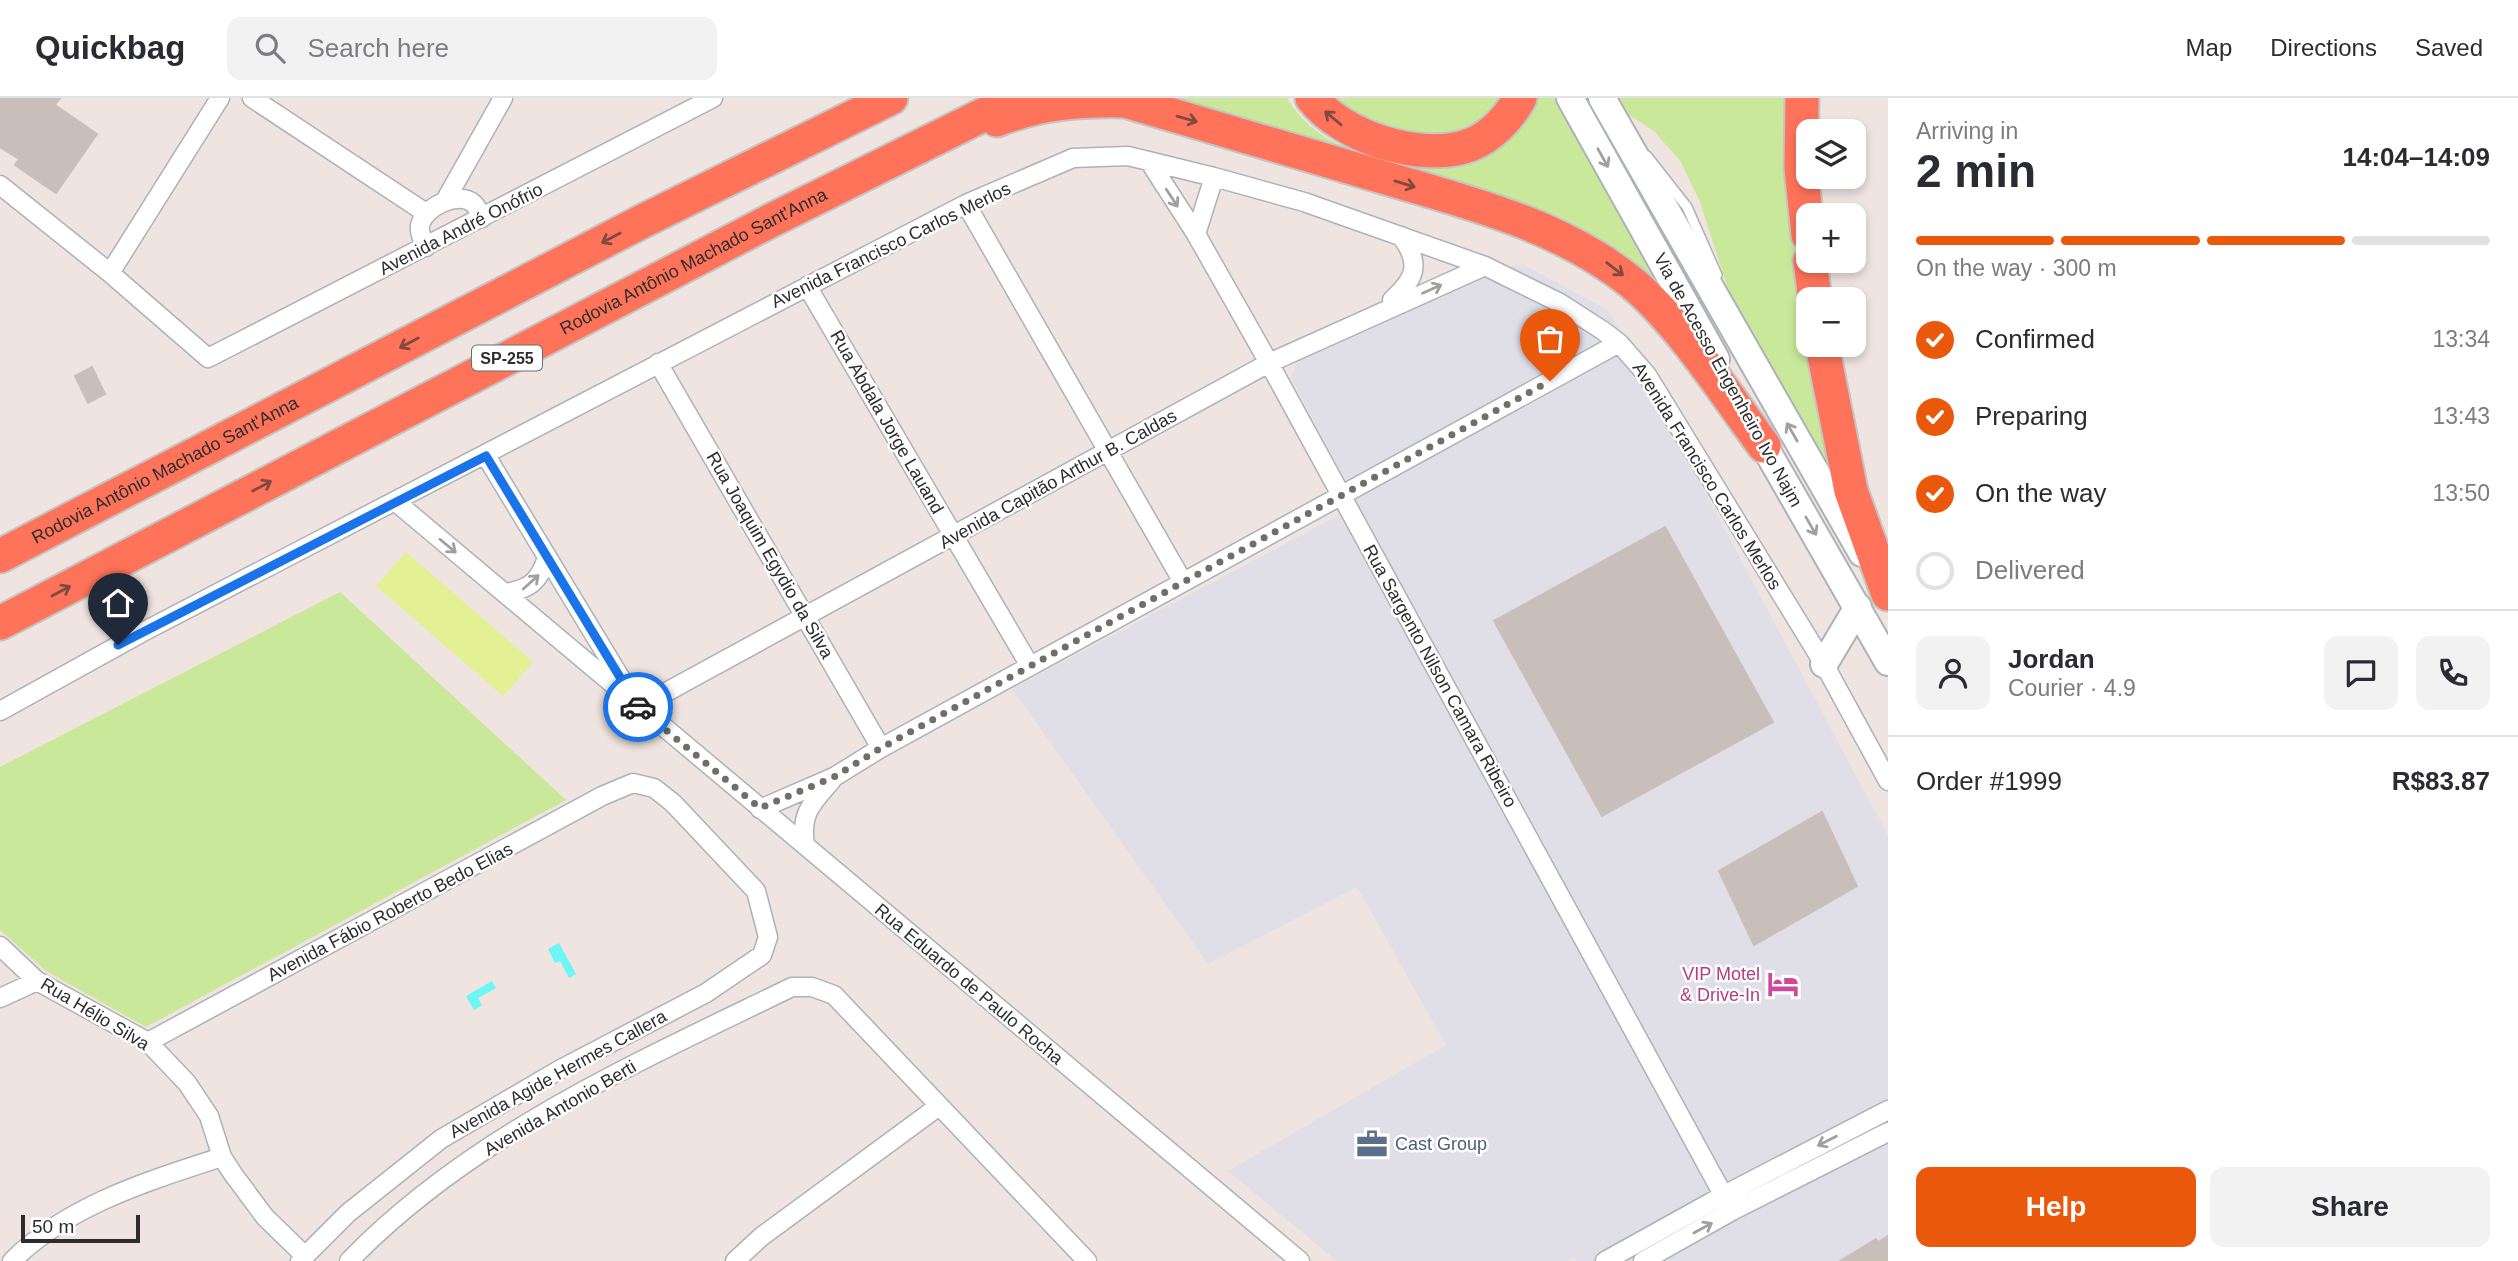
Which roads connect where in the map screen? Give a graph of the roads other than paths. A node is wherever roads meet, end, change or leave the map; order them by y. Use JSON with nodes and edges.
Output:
{"nodes":[{"id":1,"x":220,"y":98,"type":"edge"},
{"id":2,"x":252,"y":98,"type":"edge"},
{"id":3,"x":503,"y":98,"type":"edge"},
{"id":4,"x":848,"y":98,"type":"edge"},
{"id":5,"x":891,"y":98,"type":"edge"},
{"id":6,"x":1017,"y":98,"type":"edge"},
{"id":7,"x":1312,"y":98,"type":"edge"},
{"id":8,"x":1520,"y":98,"type":"edge"},
{"id":9,"x":1570,"y":98,"type":"edge"},
{"id":10,"x":1602,"y":98,"type":"edge"},
{"id":11,"x":1802,"y":98,"type":"edge"},
{"id":12,"x":706,"y":100,"type":"edge"},
{"id":13,"x":1149,"y":161,"type":"junction"},
{"id":14,"x":865,"y":174,"type":"junction"},
{"id":15,"x":1214,"y":177,"type":"junction"},
{"id":16,"x":0,"y":185,"type":"edge"},
{"id":17,"x":453,"y":196,"type":"junction"},
{"id":18,"x":1805,"y":203,"type":"edge"},
{"id":19,"x":966,"y":204,"type":"junction"},
{"id":20,"x":426,"y":213,"type":"junction"},
{"id":21,"x":482,"y":218,"type":"junction"},
{"id":22,"x":643,"y":221,"type":"junction"},
{"id":23,"x":1196,"y":234,"type":"junction"},
{"id":24,"x":1401,"y":236,"type":"junction"},
{"id":25,"x":426,"y":247,"type":"junction"},
{"id":26,"x":1485,"y":266,"type":"junction"},
{"id":27,"x":110,"y":273,"type":"junction"},
{"id":28,"x":807,"y":286,"type":"junction"},
{"id":29,"x":1379,"y":312,"type":"junction"},
{"id":30,"x":1619,"y":343,"type":"junction"},
{"id":31,"x":1824,"y":357,"type":"edge"},
{"id":32,"x":658,"y":363,"type":"junction"},
{"id":33,"x":1269,"y":363,"type":"junction"},
{"id":34,"x":1764,"y":446,"type":"junction"},
{"id":35,"x":1108,"y":452,"type":"junction"},
{"id":36,"x":486,"y":456,"type":"junction"},
{"id":37,"x":1341,"y":495,"type":"junction"},
{"id":38,"x":396,"y":502,"type":"junction"},
{"id":39,"x":954,"y":536,"type":"junction"},
{"id":40,"x":0,"y":556,"type":"edge"},
{"id":41,"x":547,"y":557,"type":"junction"},
{"id":42,"x":1183,"y":582,"type":"junction"},
{"id":43,"x":504,"y":593,"type":"junction"},
{"id":44,"x":1888,"y":595,"type":"edge"},
{"id":45,"x":1858,"y":607,"type":"junction"},
{"id":46,"x":805,"y":616,"type":"junction"},
{"id":47,"x":0,"y":623,"type":"edge"},
{"id":48,"x":1888,"y":662,"type":"edge"},
{"id":49,"x":1824,"y":664,"type":"junction"},
{"id":50,"x":1030,"y":666,"type":"junction"},
{"id":51,"x":639,"y":707,"type":"junction"},
{"id":52,"x":0,"y":711,"type":"edge"},
{"id":53,"x":881,"y":748,"type":"junction"},
{"id":54,"x":834,"y":777,"type":"junction"},
{"id":55,"x":1888,"y":781,"type":"edge"},
{"id":56,"x":760,"y":808,"type":"junction"},
{"id":57,"x":805,"y":845,"type":"junction"},
{"id":58,"x":0,"y":946,"type":"edge"},
{"id":59,"x":762,"y":955,"type":"joint"},
{"id":60,"x":37,"y":981,"type":"junction"},
{"id":61,"x":0,"y":999,"type":"edge"},
{"id":62,"x":148,"y":1042,"type":"junction"},
{"id":63,"x":939,"y":1107,"type":"junction"},
{"id":64,"x":1888,"y":1110,"type":"edge"},
{"id":65,"x":1888,"y":1132,"type":"edge"},
{"id":66,"x":222,"y":1157,"type":"junction"},
{"id":67,"x":1728,"y":1203,"type":"junction"},
{"id":68,"x":302,"y":1258,"type":"edge"},
{"id":69,"x":12,"y":1261,"type":"edge"},
{"id":70,"x":349,"y":1261,"type":"edge"},
{"id":71,"x":735,"y":1261,"type":"edge"},
{"id":72,"x":1087,"y":1261,"type":"edge"},
{"id":73,"x":1300,"y":1261,"type":"edge"},
{"id":74,"x":1605,"y":1261,"type":"edge"},
{"id":75,"x":1643,"y":1261,"type":"edge"}],
"edges":[{"from":1,"to":27,"type":"street"},
{"from":2,"to":20,"type":"street"},
{"from":3,"to":17,"type":"street"},
{"from":4,"to":22,"type":"highway"},
{"from":5,"to":22,"type":"highway","name":"Rodovia Antônio Machado Sant'Anna"},
{"from":6,"to":14,"type":"highway","name":"Rodovia Antônio Machado Sant'Anna","number":"SP-255"},
{"from":8,"to":7,"type":"highway","one_way":true},
{"from":9,"to":34,"type":"main road","name":"Via de Acesso Engenheiro Ivo Najm","one_way":true},
{"from":44,"to":10,"type":"main road","name":"Via de Acesso Engenheiro Ivo Najm","one_way":true},
{"from":11,"to":18,"type":"highway"},
{"from":12,"to":21,"type":"street","name":"Avenida André Onófrio"},
{"from":13,"to":15,"type":"street","name":"Avenida Francisco Carlos Merlos"},
{"from":13,"to":19,"type":"street","name":"Avenida Francisco Carlos Merlos"},
{"from":13,"to":23,"type":"street","name":"Rua Sargento Nilson Camara Ribeiro","one_way":true},
{"from":14,"to":34,"type":"highway","one_way":true},
{"from":47,"to":14,"type":"highway","name":"Rodovia Antônio Machado Sant'Anna","number":"SP-255","one_way":true},
{"from":15,"to":23,"type":"street"},
{"from":15,"to":24,"type":"street","name":"Avenida Francisco Carlos Merlos"},
{"from":16,"to":27,"type":"street"},
{"from":17,"to":20,"type":"street"},
{"from":17,"to":21,"type":"street"},
{"from":19,"to":28,"type":"street","name":"Avenida Francisco Carlos Merlos"},
{"from":19,"to":35,"type":"street"},
{"from":20,"to":25,"type":"street"},
{"from":21,"to":25,"type":"street","name":"Avenida André Onófrio"},
{"from":22,"to":40,"type":"highway","name":"Rodovia Antônio Machado Sant'Anna","one_way":true},
{"from":23,"to":33,"type":"street","name":"Rua Sargento Nilson Camara Ribeiro"},
{"from":24,"to":26,"type":"street","name":"Avenida Francisco Carlos Merlos"},
{"from":24,"to":29,"type":"street"},
{"from":25,"to":27,"type":"street","name":"Avenida André Onófrio"},
{"from":29,"to":26,"type":"street","name":"Avenida Capitão Arthur B. Caldas","one_way":true},
{"from":26,"to":30,"type":"street","name":"Avenida Francisco Carlos Merlos"},
{"from":28,"to":32,"type":"street","name":"Avenida Francisco Carlos Merlos"},
{"from":28,"to":39,"type":"street","name":"Rua Abdala Jorge Lauand"},
{"from":29,"to":33,"type":"street","name":"Avenida Capitão Arthur B. Caldas"},
{"from":30,"to":37,"type":"street"},
{"from":30,"to":49,"type":"street","name":"Avenida Francisco Carlos Merlos"},
{"from":31,"to":44,"type":"highway"},
{"from":32,"to":36,"type":"street","name":"Avenida Francisco Carlos Merlos"},
{"from":32,"to":46,"type":"street","name":"Rua Joaquim Egydio da Silva"},
{"from":33,"to":35,"type":"street","name":"Avenida Capitão Arthur B. Caldas"},
{"from":33,"to":37,"type":"street","name":"Rua Sargento Nilson Camara Ribeiro"},
{"from":34,"to":45,"type":"main road","name":"Via de Acesso Engenheiro Ivo Najm","one_way":true},
{"from":35,"to":39,"type":"street","name":"Avenida Capitão Arthur B. Caldas"},
{"from":35,"to":42,"type":"street"},
{"from":36,"to":38,"type":"street","name":"Avenida Francisco Carlos Merlos"},
{"from":36,"to":41,"type":"street"},
{"from":37,"to":42,"type":"street"},
{"from":37,"to":67,"type":"street","name":"Rua Sargento Nilson Camara Ribeiro"},
{"from":38,"to":43,"type":"street","name":"Rua Eduardo de Paulo Rocha","one_way":true},
{"from":38,"to":52,"type":"street","name":"Avenida Francisco Carlos Merlos"},
{"from":39,"to":46,"type":"street","name":"Avenida Capitão Arthur B. Caldas"},
{"from":39,"to":50,"type":"street","name":"Rua Abdala Jorge Lauand"},
{"from":43,"to":41,"type":"street","one_way":true},
{"from":41,"to":51,"type":"street"},
{"from":42,"to":50,"type":"street"},
{"from":43,"to":51,"type":"street","name":"Rua Eduardo de Paulo Rocha"},
{"from":45,"to":48,"type":"main road","name":"Via de Acesso Engenheiro Ivo Najm"},
{"from":45,"to":49,"type":"main road"},
{"from":46,"to":51,"type":"street","name":"Avenida Capitão Arthur B. Caldas"},
{"from":46,"to":53,"type":"street","name":"Rua Joaquim Egydio da Silva"},
{"from":49,"to":55,"type":"street","name":"Avenida Francisco Carlos Merlos"},
{"from":50,"to":53,"type":"street"},
{"from":51,"to":56,"type":"street","name":"Rua Eduardo de Paulo Rocha"},
{"from":53,"to":54,"type":"street"},
{"from":54,"to":56,"type":"street"},
{"from":54,"to":57,"type":"street"},
{"from":56,"to":57,"type":"street","name":"Rua Eduardo de Paulo Rocha"},
{"from":57,"to":73,"type":"street","name":"Rua Eduardo de Paulo Rocha"},
{"from":58,"to":60,"type":"street","name":"Rua Hélio Silva"},
{"from":59,"to":62,"type":"street","name":"Avenida Fábio Roberto Bedo Elias"},
{"from":59,"to":68,"type":"street","name":"Avenida Agide Hermes Callera"},
{"from":60,"to":61,"type":"street"},
{"from":60,"to":62,"type":"street","name":"Rua Hélio Silva"},
{"from":62,"to":66,"type":"street","name":"Rua Hélio Silva"},
{"from":63,"to":70,"type":"street","name":"Avenida Antonio Berti"},
{"from":63,"to":71,"type":"street"},
{"from":63,"to":72,"type":"street"},
{"from":64,"to":67,"type":"street","one_way":true},
{"from":65,"to":67,"type":"street"},
{"from":66,"to":68,"type":"street","name":"Rua Hélio Silva"},
{"from":66,"to":69,"type":"street"},
{"from":67,"to":74,"type":"street"},
{"from":75,"to":67,"type":"street","one_way":true}]}
